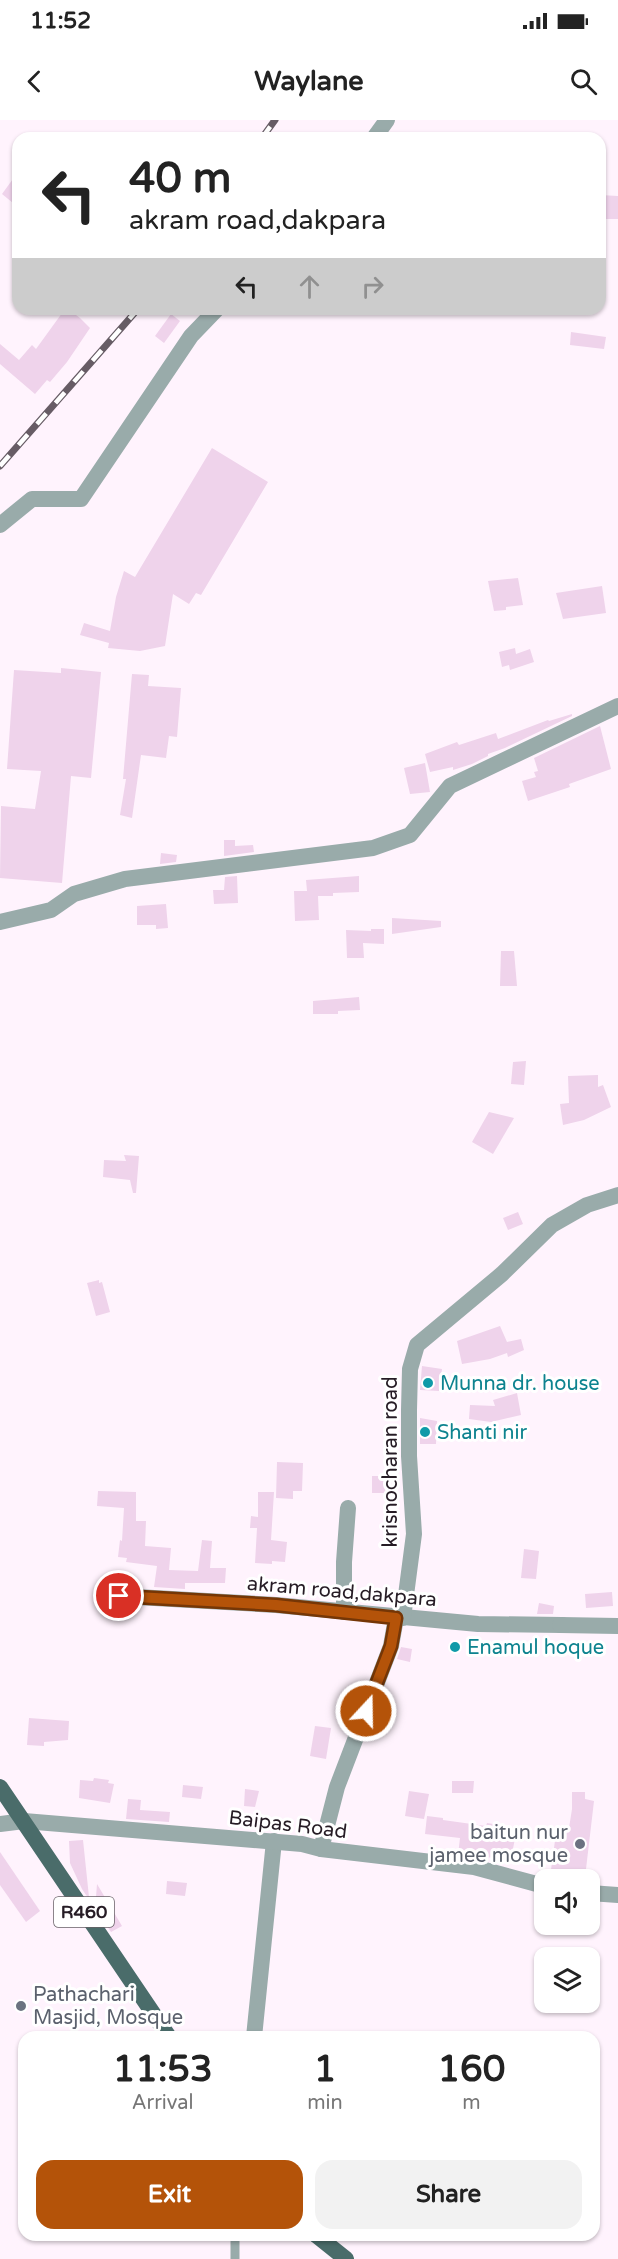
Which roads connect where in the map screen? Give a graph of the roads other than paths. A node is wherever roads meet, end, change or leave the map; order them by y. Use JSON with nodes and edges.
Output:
{"nodes":[{"id":1,"x":211,"y":315,"type":"edge"},
{"id":2,"x":0,"y":525,"type":"edge"},
{"id":3,"x":618,"y":706,"type":"edge"},
{"id":4,"x":0,"y":922,"type":"edge"},
{"id":5,"x":618,"y":1195,"type":"edge"},
{"id":6,"x":348,"y":1508,"type":"dead end"},
{"id":7,"x":119,"y":1596,"type":"dead end"},
{"id":8,"x":344,"y":1612,"type":"junction"},
{"id":9,"x":400,"y":1618,"type":"junction"},
{"id":10,"x":618,"y":1626,"type":"edge"},
{"id":11,"x":0,"y":1787,"type":"edge"},
{"id":12,"x":24,"y":1821,"type":"junction"},
{"id":13,"x":0,"y":1824,"type":"edge"},
{"id":14,"x":274,"y":1841,"type":"junction"},
{"id":15,"x":321,"y":1848,"type":"junction"},
{"id":16,"x":534,"y":1883,"type":"edge"},
{"id":17,"x":600,"y":1894,"type":"edge"},
{"id":18,"x":618,"y":1895,"type":"edge"},
{"id":19,"x":165,"y":2031,"type":"edge"},
{"id":20,"x":255,"y":2031,"type":"edge"},
{"id":21,"x":235,"y":2241,"type":"edge"},
{"id":22,"x":324,"y":2241,"type":"edge"},
{"id":23,"x":235,"y":2259,"type":"edge"},
{"id":24,"x":346,"y":2259,"type":"edge"}],
"edges":[{"from":1,"to":2,"type":"street"},
{"from":3,"to":4,"type":"street"},
{"from":5,"to":9,"type":"street","name":"krisnocharan road"},
{"from":6,"to":8,"type":"street"},
{"from":7,"to":8,"type":"street","name":"akram road,dakpara"},
{"from":8,"to":9,"type":"street","name":"akram road,dakpara"},
{"from":9,"to":10,"type":"street","name":"akram road,dakpara"},
{"from":9,"to":15,"type":"street","name":"krisnocharan road"},
{"from":11,"to":12,"type":"main road","number":"R460"},
{"from":12,"to":13,"type":"street","name":"Baipas Road"},
{"from":12,"to":14,"type":"street","name":"Baipas Road"},
{"from":12,"to":19,"type":"main road","number":"R460"},
{"from":14,"to":15,"type":"street","name":"Baipas Road"},
{"from":14,"to":20,"type":"street"},
{"from":15,"to":16,"type":"street","name":"Baipas Road"},
{"from":17,"to":18,"type":"street"},
{"from":21,"to":23,"type":"lane"},
{"from":22,"to":24,"type":"main road"}]}
